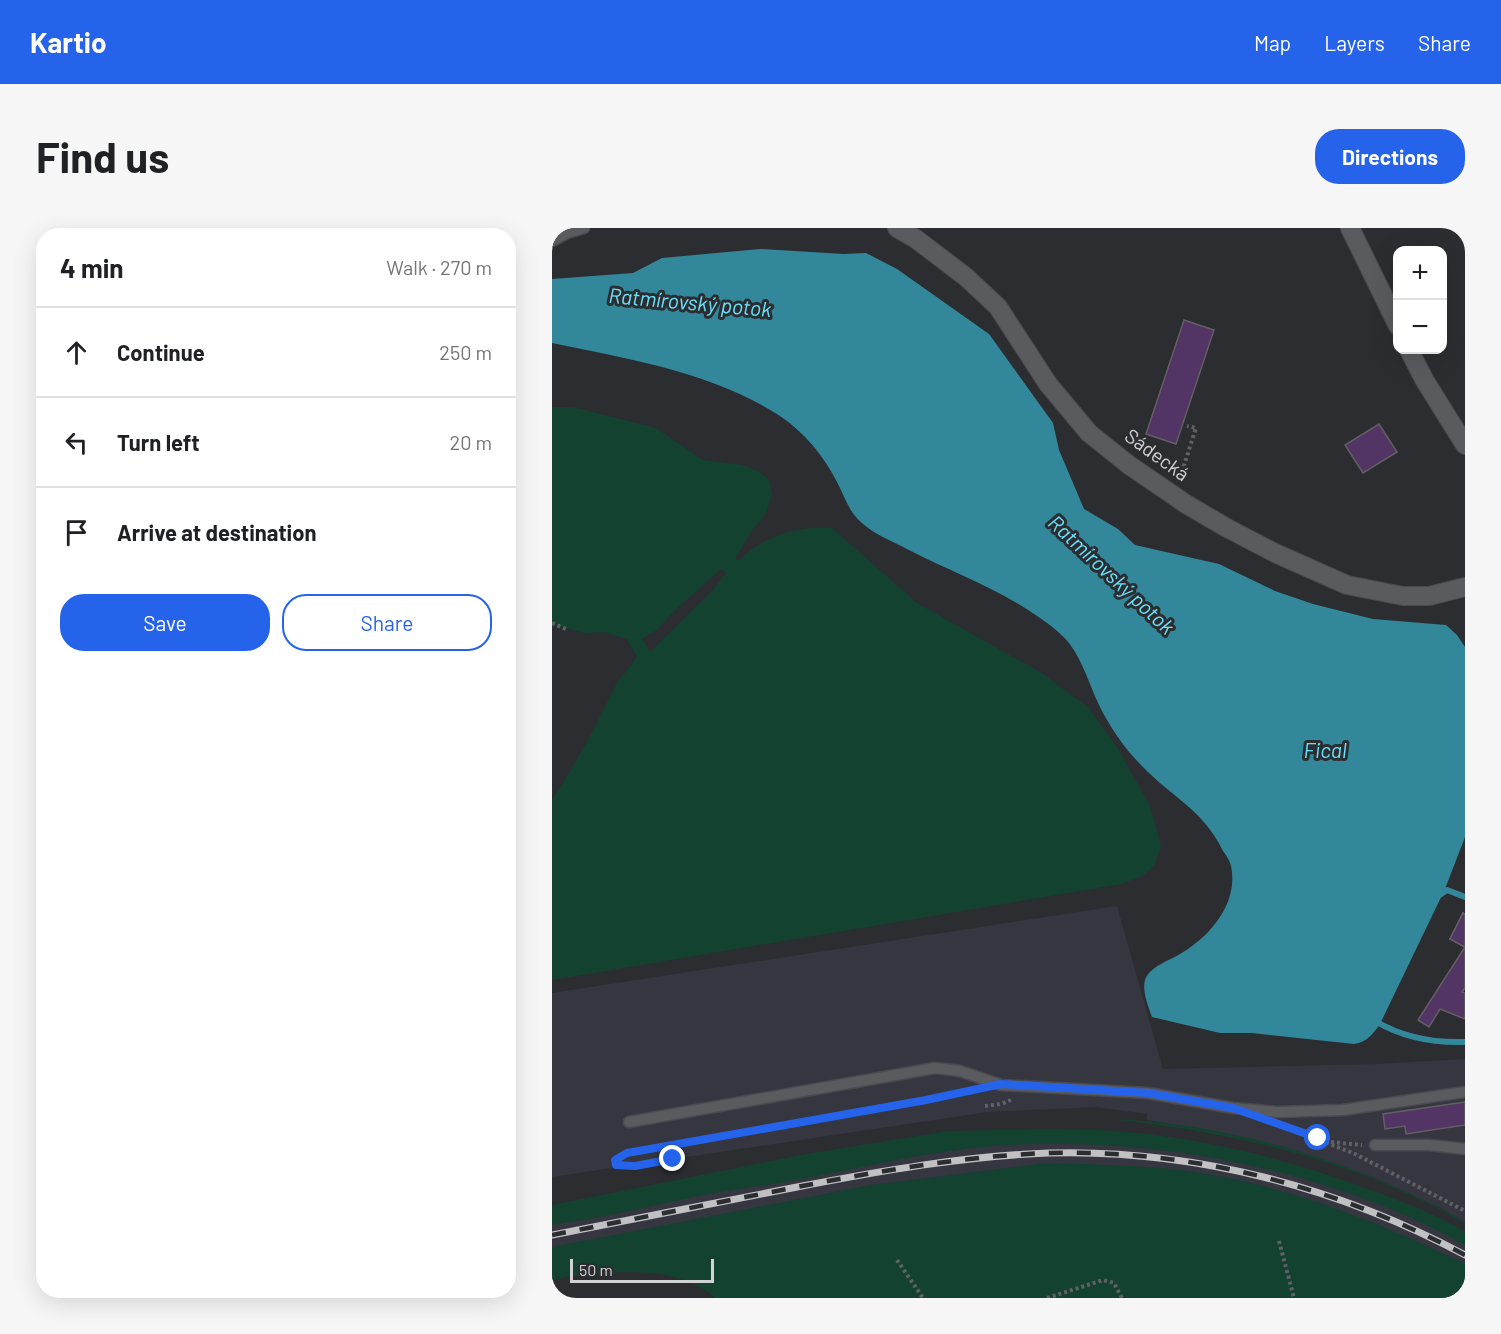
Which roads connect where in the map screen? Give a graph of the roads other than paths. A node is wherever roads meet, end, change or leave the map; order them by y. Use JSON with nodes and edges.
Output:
{"nodes":[{"id":1,"x":584,"y":228,"type":"edge"},
{"id":2,"x":897,"y":228,"type":"edge"},
{"id":3,"x":1350,"y":228,"type":"edge"},
{"id":4,"x":552,"y":241,"type":"edge"},
{"id":5,"x":1393,"y":316,"type":"edge"},
{"id":6,"x":1411,"y":354,"type":"edge"},
{"id":7,"x":1465,"y":445,"type":"edge"},
{"id":8,"x":1465,"y":587,"type":"edge"},
{"id":9,"x":1465,"y":1092,"type":"edge"},
{"id":10,"x":629,"y":1122,"type":"dead end"},
{"id":11,"x":1375,"y":1145,"type":"road end"},
{"id":12,"x":1465,"y":1149,"type":"edge"}],
"edges":[{"from":1,"to":4,"type":"lane"},
{"from":2,"to":8,"type":"street","name":"Sádecká"},
{"from":3,"to":5,"type":"street"},
{"from":6,"to":7,"type":"street"},
{"from":9,"to":10,"type":"lane"},
{"from":11,"to":12,"type":"lane"}]}
